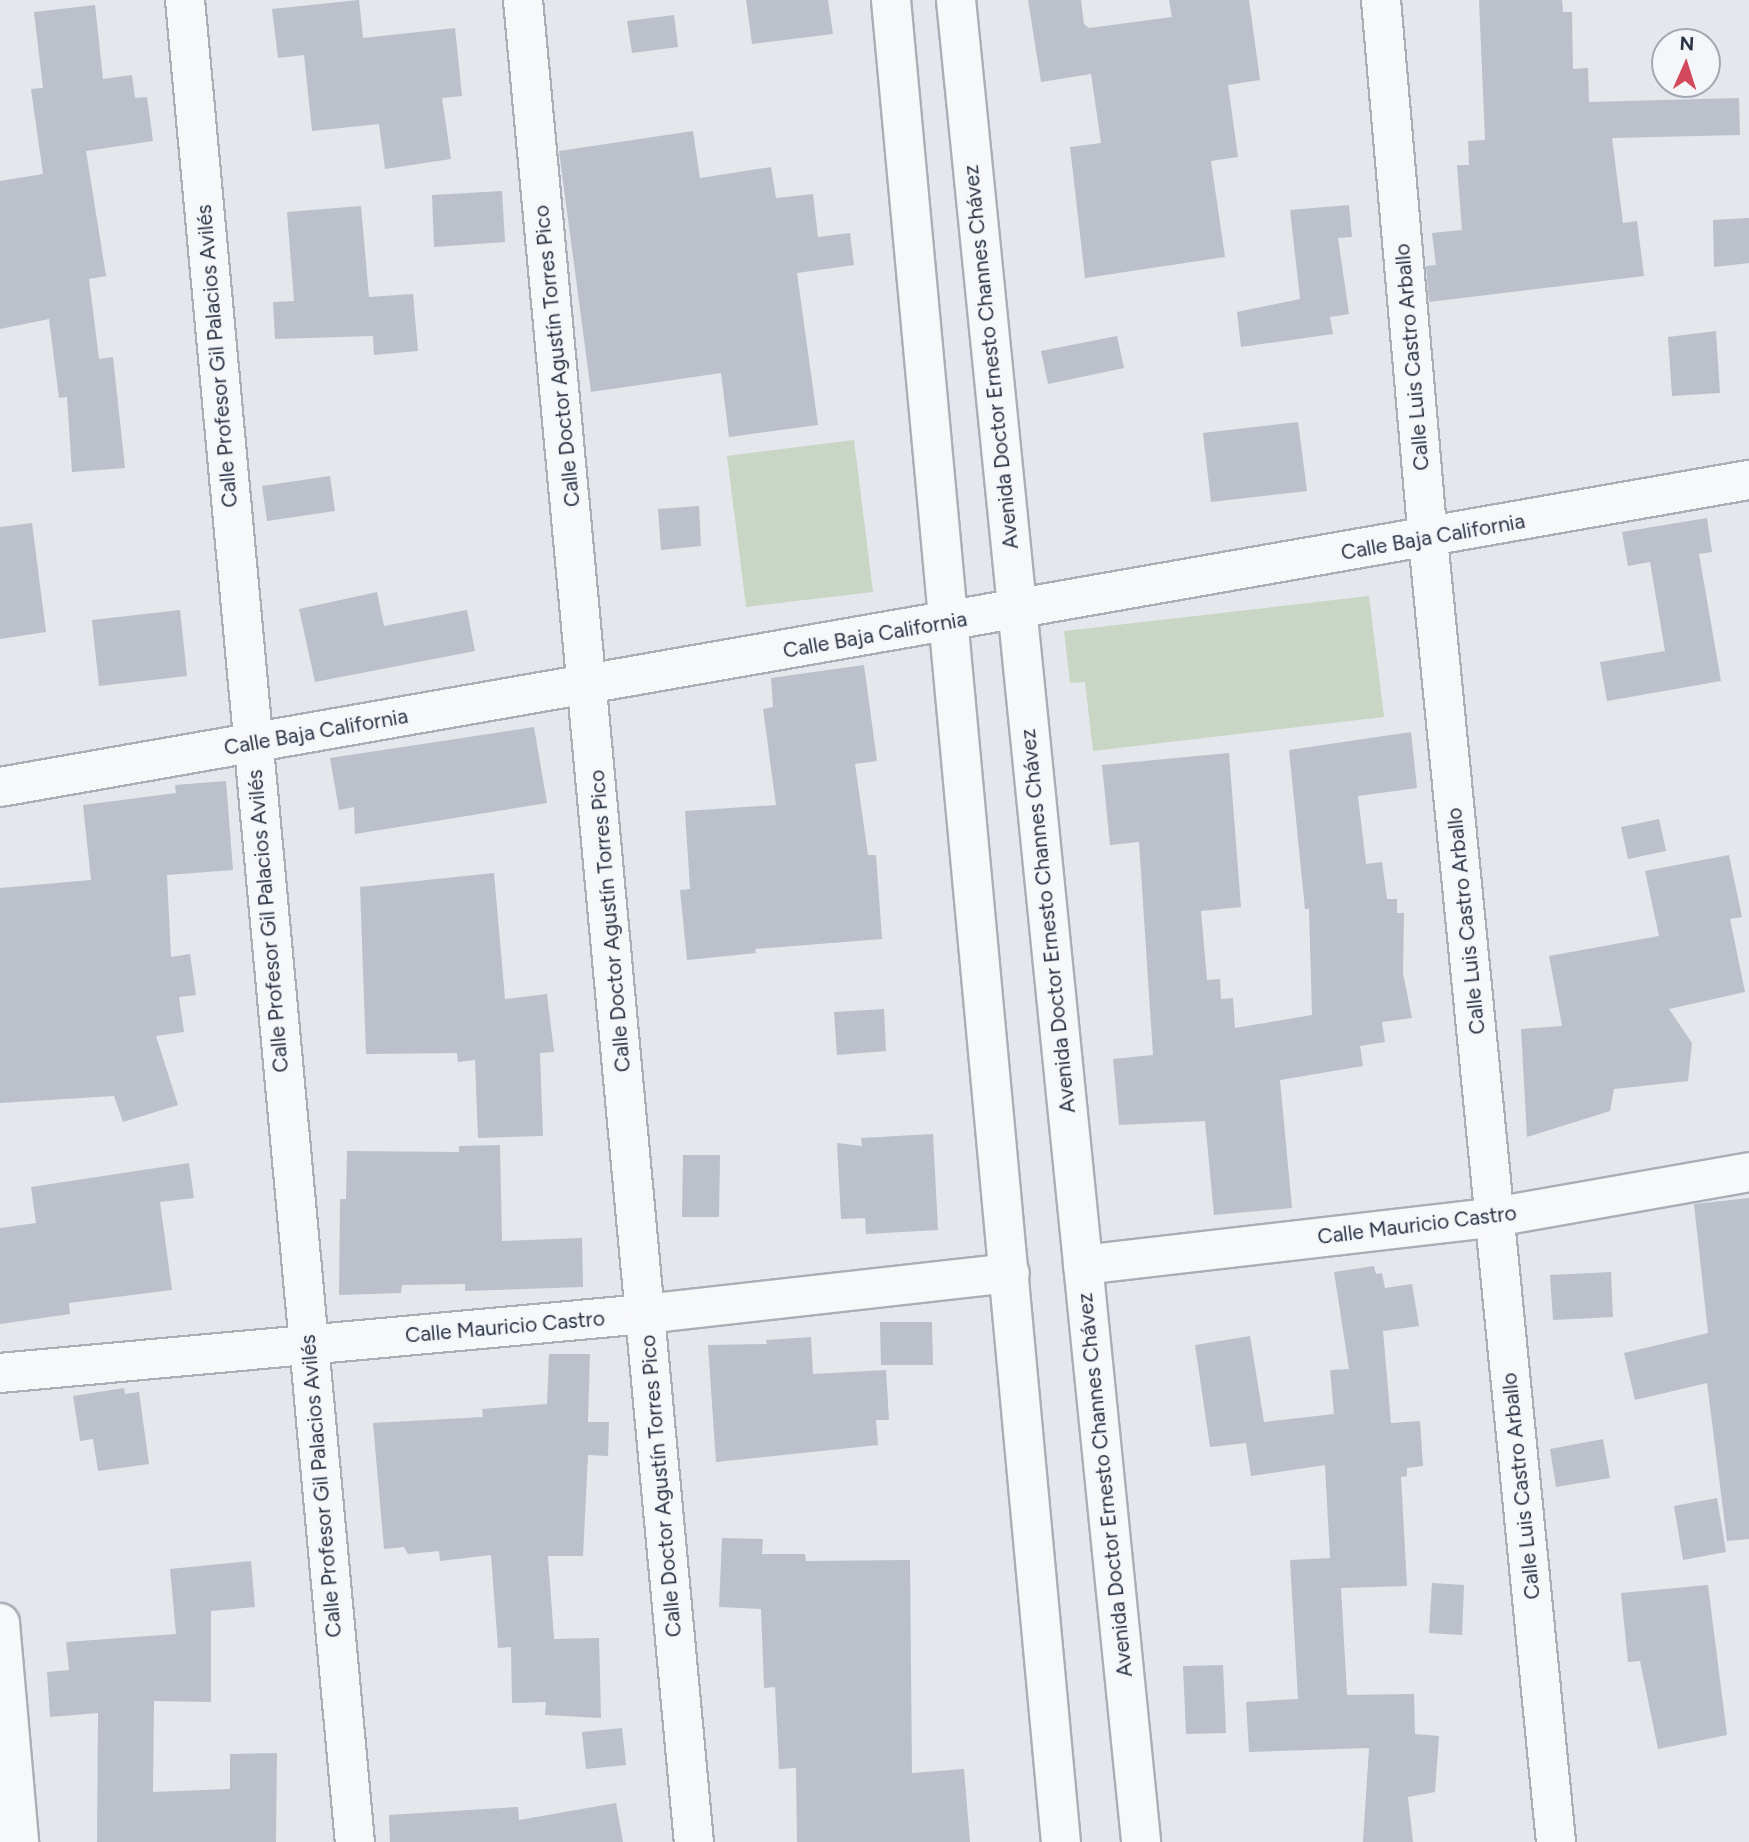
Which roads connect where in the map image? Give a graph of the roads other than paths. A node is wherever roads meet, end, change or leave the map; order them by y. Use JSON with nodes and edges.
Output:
{"nodes":[{"id":1,"x":186,"y":0,"type":"edge"},
{"id":2,"x":523,"y":0,"type":"edge"},
{"id":3,"x":891,"y":0,"type":"edge"},
{"id":4,"x":956,"y":0,"type":"edge"},
{"id":5,"x":1381,"y":0,"type":"edge"},
{"id":6,"x":1749,"y":480,"type":"edge"},
{"id":7,"x":1428,"y":539,"type":"junction"},
{"id":8,"x":1016,"y":611,"type":"junction"},
{"id":9,"x":951,"y":622,"type":"junction"},
{"id":10,"x":589,"y":685,"type":"junction"},
{"id":11,"x":252,"y":744,"type":"junction"},
{"id":12,"x":0,"y":787,"type":"edge"},
{"id":13,"x":1749,"y":1172,"type":"edge"},
{"id":14,"x":1495,"y":1217,"type":"junction"},
{"id":15,"x":1083,"y":1265,"type":"junction"},
{"id":16,"x":1010,"y":1273,"type":"junction"},
{"id":17,"x":645,"y":1314,"type":"junction"},
{"id":18,"x":308,"y":1345,"type":"junction"},
{"id":19,"x":0,"y":1373,"type":"edge"},
{"id":20,"x":0,"y":1623,"type":"edge"},
{"id":21,"x":19,"y":1842,"type":"edge"},
{"id":22,"x":355,"y":1842,"type":"edge"},
{"id":23,"x":694,"y":1842,"type":"edge"},
{"id":24,"x":1061,"y":1842,"type":"edge"},
{"id":25,"x":1141,"y":1842,"type":"edge"},
{"id":26,"x":1556,"y":1842,"type":"edge"}],
"edges":[{"from":1,"to":11,"type":"street","name":"Calle Profesor Gil Palacios Avilés"},
{"from":2,"to":10,"type":"street","name":"Calle Doctor Agustín Torres Pico"},
{"from":3,"to":9,"type":"street"},
{"from":4,"to":8,"type":"street","name":"Avenida Doctor Ernesto Channes Chávez"},
{"from":5,"to":7,"type":"street","name":"Calle Luis Castro Arballo"},
{"from":6,"to":7,"type":"street","name":"Calle Baja California"},
{"from":7,"to":8,"type":"street","name":"Calle Baja California"},
{"from":7,"to":14,"type":"street","name":"Calle Luis Castro Arballo"},
{"from":8,"to":9,"type":"street","name":"Calle Baja California"},
{"from":8,"to":15,"type":"street","name":"Avenida Doctor Ernesto Channes Chávez"},
{"from":9,"to":10,"type":"street","name":"Calle Baja California"},
{"from":9,"to":16,"type":"street"},
{"from":10,"to":11,"type":"street","name":"Calle Baja California"},
{"from":10,"to":17,"type":"street","name":"Calle Doctor Agustín Torres Pico"},
{"from":11,"to":12,"type":"street","name":"Calle Baja California"},
{"from":11,"to":18,"type":"street","name":"Calle Profesor Gil Palacios Avilés"},
{"from":13,"to":14,"type":"street","name":"Calle Mauricio Castro"},
{"from":14,"to":15,"type":"street","name":"Calle Mauricio Castro"},
{"from":14,"to":26,"type":"street","name":"Calle Luis Castro Arballo"},
{"from":15,"to":25,"type":"street","name":"Avenida Doctor Ernesto Channes Chávez"},
{"from":16,"to":17,"type":"street","name":"Calle Mauricio Castro"},
{"from":16,"to":24,"type":"street"},
{"from":17,"to":18,"type":"street","name":"Calle Mauricio Castro"},
{"from":17,"to":23,"type":"street","name":"Calle Doctor Agustín Torres Pico"},
{"from":18,"to":19,"type":"street","name":"Calle Mauricio Castro"},
{"from":18,"to":22,"type":"street","name":"Calle Profesor Gil Palacios Avilés"},
{"from":20,"to":21,"type":"street"}]}
